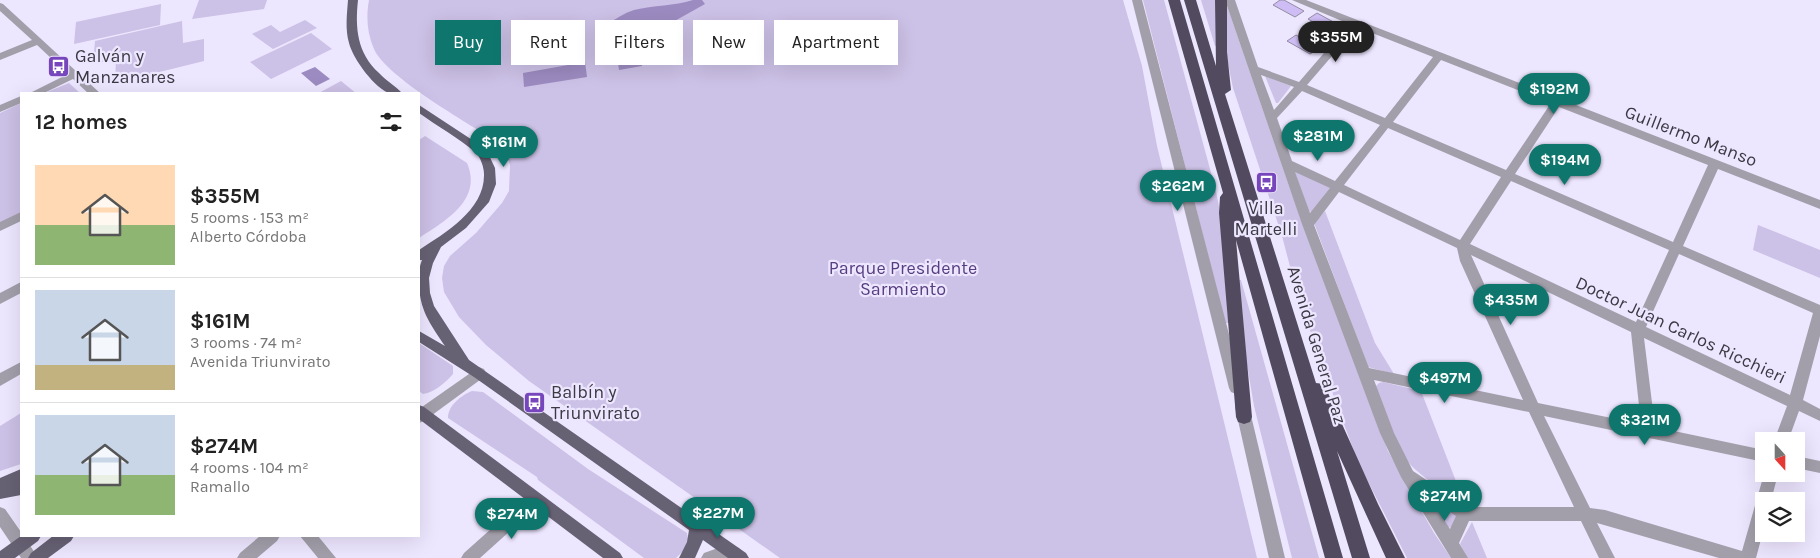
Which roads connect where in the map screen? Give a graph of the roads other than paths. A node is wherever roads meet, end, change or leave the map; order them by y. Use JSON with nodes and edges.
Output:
{"nodes":[{"id":1,"x":353,"y":0,"type":"edge"},
{"id":2,"x":1138,"y":0,"type":"edge"},
{"id":3,"x":1174,"y":0,"type":"edge"},
{"id":4,"x":1190,"y":0,"type":"edge"},
{"id":5,"x":1221,"y":0,"type":"edge"},
{"id":6,"x":1230,"y":0,"type":"edge"},
{"id":7,"x":1298,"y":0,"type":"edge"},
{"id":8,"x":2,"y":9,"type":"edge"},
{"id":9,"x":1355,"y":23,"type":"junction"},
{"id":10,"x":39,"y":41,"type":"junction"},
{"id":11,"x":1439,"y":56,"type":"junction"},
{"id":12,"x":0,"y":58,"type":"edge"},
{"id":13,"x":1254,"y":68,"type":"junction"},
{"id":14,"x":75,"y":74,"type":"junction"},
{"id":15,"x":1299,"y":86,"type":"junction"},
{"id":16,"x":36,"y":92,"type":"edge"},
{"id":17,"x":94,"y":92,"type":"edge"},
{"id":18,"x":395,"y":92,"type":"edge"},
{"id":19,"x":20,"y":99,"type":"edge"},
{"id":20,"x":1557,"y":102,"type":"junction"},
{"id":21,"x":0,"y":109,"type":"edge"},
{"id":22,"x":420,"y":109,"type":"edge"},
{"id":23,"x":1271,"y":117,"type":"junction"},
{"id":24,"x":1228,"y":122,"type":"junction"},
{"id":25,"x":1386,"y":124,"type":"junction"},
{"id":26,"x":1287,"y":163,"type":"junction"},
{"id":27,"x":1714,"y":165,"type":"junction"},
{"id":28,"x":1508,"y":176,"type":"junction"},
{"id":29,"x":1227,"y":183,"type":"junction"},
{"id":30,"x":1337,"y":186,"type":"junction"},
{"id":31,"x":1820,"y":206,"type":"edge"},
{"id":32,"x":20,"y":217,"type":"edge"},
{"id":33,"x":1308,"y":224,"type":"junction"},
{"id":34,"x":0,"y":227,"type":"edge"},
{"id":35,"x":438,"y":243,"type":"junction"},
{"id":36,"x":1462,"y":246,"type":"junction"},
{"id":37,"x":1677,"y":249,"type":"junction"},
{"id":38,"x":420,"y":255,"type":"edge"},
{"id":39,"x":20,"y":289,"type":"edge"},
{"id":40,"x":0,"y":299,"type":"edge"},
{"id":41,"x":1820,"y":311,"type":"edge"},
{"id":42,"x":1638,"y":329,"type":"junction"},
{"id":43,"x":1292,"y":332,"type":"junction"},
{"id":44,"x":420,"y":337,"type":"edge"},
{"id":45,"x":20,"y":368,"type":"edge"},
{"id":46,"x":472,"y":368,"type":"junction"},
{"id":47,"x":1364,"y":372,"type":"junction"},
{"id":48,"x":0,"y":380,"type":"edge"},
{"id":49,"x":1795,"y":403,"type":"junction"},
{"id":50,"x":1533,"y":407,"type":"junction"},
{"id":51,"x":420,"y":414,"type":"edge"},
{"id":52,"x":1820,"y":415,"type":"edge"},
{"id":53,"x":1244,"y":417,"type":"junction"},
{"id":54,"x":1649,"y":432,"type":"junction"},
{"id":55,"x":1784,"y":432,"type":"edge"},
{"id":56,"x":1755,"y":454,"type":"edge"},
{"id":57,"x":1805,"y":464,"type":"edge"},
{"id":58,"x":1820,"y":467,"type":"edge"},
{"id":59,"x":1406,"y":472,"type":"junction"},
{"id":60,"x":20,"y":475,"type":"edge"},
{"id":61,"x":1768,"y":482,"type":"edge"},
{"id":62,"x":0,"y":485,"type":"edge"},
{"id":63,"x":20,"y":489,"type":"edge"},
{"id":64,"x":0,"y":492,"type":"edge"},
{"id":65,"x":535,"y":499,"type":"junction"},
{"id":66,"x":0,"y":514,"type":"edge"},
{"id":67,"x":1465,"y":514,"type":"junction"},
{"id":68,"x":1586,"y":514,"type":"junction"},
{"id":69,"x":697,"y":526,"type":"junction"},
{"id":70,"x":20,"y":537,"type":"edge"},
{"id":71,"x":65,"y":537,"type":"edge"},
{"id":72,"x":271,"y":537,"type":"edge"},
{"id":73,"x":309,"y":537,"type":"edge"},
{"id":74,"x":1451,"y":543,"type":"junction"},
{"id":75,"x":28,"y":546,"type":"edge"},
{"id":76,"x":737,"y":556,"type":"edge"},
{"id":77,"x":3,"y":558,"type":"edge"},
{"id":78,"x":36,"y":558,"type":"edge"},
{"id":79,"x":244,"y":558,"type":"edge"},
{"id":80,"x":328,"y":558,"type":"edge"},
{"id":81,"x":469,"y":558,"type":"edge"},
{"id":82,"x":615,"y":558,"type":"edge"},
{"id":83,"x":687,"y":558,"type":"edge"},
{"id":84,"x":709,"y":558,"type":"edge"},
{"id":85,"x":1277,"y":558,"type":"edge"},
{"id":86,"x":1334,"y":558,"type":"edge"},
{"id":87,"x":1361,"y":558,"type":"edge"},
{"id":88,"x":1396,"y":558,"type":"edge"},
{"id":89,"x":1460,"y":558,"type":"edge"},
{"id":90,"x":1607,"y":558,"type":"edge"},
{"id":91,"x":1743,"y":558,"type":"edge"},
{"id":92,"x":1748,"y":558,"type":"edge"}],
"edges":[{"from":1,"to":18,"type":"main road"},
{"from":2,"to":53,"type":"street"},
{"from":3,"to":29,"type":"highway"},
{"from":4,"to":24,"type":"highway","name":"Avenida General Paz"},
{"from":5,"to":24,"type":"highway"},
{"from":6,"to":13,"type":"street"},
{"from":7,"to":9,"type":"street","name":"Guillermo Manso"},
{"from":8,"to":10,"type":"street"},
{"from":9,"to":11,"type":"street","name":"Guillermo Manso"},
{"from":9,"to":15,"type":"street"},
{"from":10,"to":12,"type":"street"},
{"from":10,"to":14,"type":"street"},
{"from":11,"to":20,"type":"street","name":"Guillermo Manso"},
{"from":11,"to":25,"type":"street"},
{"from":13,"to":15,"type":"street"},
{"from":13,"to":23,"type":"street"},
{"from":14,"to":16,"type":"street"},
{"from":14,"to":17,"type":"street"},
{"from":15,"to":23,"type":"street"},
{"from":15,"to":25,"type":"street"},
{"from":19,"to":21,"type":"street"},
{"from":20,"to":27,"type":"street","name":"Guillermo Manso"},
{"from":20,"to":28,"type":"street"},
{"from":22,"to":35,"type":"main road"},
{"from":23,"to":26,"type":"street"},
{"from":24,"to":43,"type":"highway","name":"Avenida General Paz"},
{"from":25,"to":28,"type":"street"},
{"from":25,"to":30,"type":"street"},
{"from":26,"to":30,"type":"street","name":"Doctor Juan Carlos Ricchieri"},
{"from":26,"to":33,"type":"street"},
{"from":27,"to":31,"type":"street","name":"Guillermo Manso"},
{"from":27,"to":37,"type":"street"},
{"from":28,"to":36,"type":"street"},
{"from":28,"to":37,"type":"street"},
{"from":29,"to":53,"type":"highway"},
{"from":29,"to":86,"type":"highway"},
{"from":30,"to":33,"type":"street"},
{"from":30,"to":36,"type":"street","name":"Doctor Juan Carlos Ricchieri"},
{"from":32,"to":34,"type":"street"},
{"from":33,"to":47,"type":"street"},
{"from":35,"to":38,"type":"main road"},
{"from":35,"to":46,"type":"main road"},
{"from":36,"to":42,"type":"street","name":"Doctor Juan Carlos Ricchieri"},
{"from":36,"to":50,"type":"street"},
{"from":37,"to":41,"type":"street"},
{"from":37,"to":42,"type":"street"},
{"from":39,"to":40,"type":"street"},
{"from":41,"to":49,"type":"street"},
{"from":42,"to":49,"type":"street","name":"Doctor Juan Carlos Ricchieri"},
{"from":42,"to":54,"type":"street"},
{"from":43,"to":87,"type":"highway","name":"Avenida General Paz"},
{"from":43,"to":88,"type":"highway"},
{"from":44,"to":46,"type":"main road"},
{"from":45,"to":48,"type":"street"},
{"from":46,"to":51,"type":"street"},
{"from":46,"to":69,"type":"main road"},
{"from":47,"to":50,"type":"street"},
{"from":47,"to":59,"type":"street"},
{"from":49,"to":52,"type":"street","name":"Doctor Juan Carlos Ricchieri"},
{"from":49,"to":55,"type":"street"},
{"from":50,"to":54,"type":"street"},
{"from":50,"to":68,"type":"street"},
{"from":51,"to":65,"type":"main road"},
{"from":53,"to":85,"type":"street"},
{"from":54,"to":56,"type":"street"},
{"from":57,"to":58,"type":"street"},
{"from":59,"to":67,"type":"street"},
{"from":59,"to":74,"type":"street"},
{"from":60,"to":62,"type":"main road"},
{"from":61,"to":92,"type":"street"},
{"from":63,"to":64,"type":"main road"},
{"from":65,"to":81,"type":"street"},
{"from":65,"to":82,"type":"main road"},
{"from":66,"to":70,"type":"street"},
{"from":67,"to":68,"type":"street"},
{"from":67,"to":74,"type":"street"},
{"from":68,"to":90,"type":"street"},
{"from":68,"to":91,"type":"street"},
{"from":69,"to":76,"type":"main road"},
{"from":69,"to":83,"type":"main road"},
{"from":71,"to":78,"type":"main road"},
{"from":72,"to":79,"type":"street"},
{"from":73,"to":80,"type":"street"},
{"from":74,"to":89,"type":"street"},
{"from":75,"to":77,"type":"main road"},
{"from":76,"to":84,"type":"street"}]}
